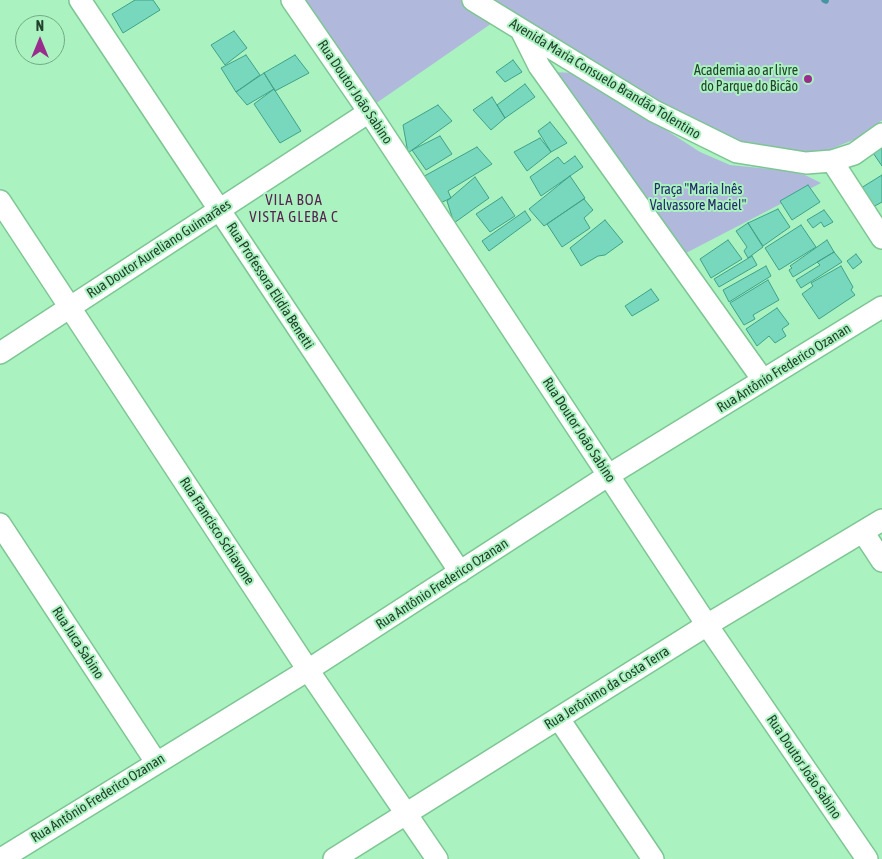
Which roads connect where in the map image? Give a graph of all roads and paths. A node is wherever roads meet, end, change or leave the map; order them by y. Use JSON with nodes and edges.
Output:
{"nodes":[{"id":1,"x":80,"y":0,"type":"edge"},
{"id":2,"x":292,"y":0,"type":"edge"},
{"id":3,"x":473,"y":0,"type":"edge"},
{"id":4,"x":521,"y":30,"type":"junction"},
{"id":5,"x":369,"y":112,"type":"junction"},
{"id":6,"x":882,"y":134,"type":"edge"},
{"id":7,"x":832,"y":161,"type":"junction"},
{"id":8,"x":0,"y":201,"type":"edge"},
{"id":9,"x":220,"y":211,"type":"junction"},
{"id":10,"x":882,"y":238,"type":"edge"},
{"id":11,"x":70,"y":306,"type":"junction"},
{"id":12,"x":882,"y":307,"type":"edge"},
{"id":13,"x":0,"y":353,"type":"edge"},
{"id":14,"x":763,"y":380,"type":"junction"},
{"id":15,"x":609,"y":475,"type":"junction"},
{"id":16,"x":882,"y":520,"type":"edge"},
{"id":17,"x":0,"y":524,"type":"edge"},
{"id":18,"x":863,"y":532,"type":"junction"},
{"id":19,"x":882,"y":561,"type":"edge"},
{"id":20,"x":460,"y":572,"type":"junction"},
{"id":21,"x":707,"y":625,"type":"junction"},
{"id":22,"x":308,"y":670,"type":"junction"},
{"id":23,"x":559,"y":719,"type":"junction"},
{"id":24,"x":156,"y":762,"type":"junction"},
{"id":25,"x":406,"y":814,"type":"junction"},
{"id":26,"x":4,"y":855,"type":"edge"},
{"id":27,"x":334,"y":859,"type":"edge"},
{"id":28,"x":437,"y":859,"type":"edge"},
{"id":29,"x":653,"y":859,"type":"edge"},
{"id":30,"x":867,"y":859,"type":"edge"}],
"edges":[{"from":1,"to":9,"type":"street","name":"Rua Professora Elidia Benetti"},
{"from":2,"to":5,"type":"street","name":"Rua Doutor João Sabino"},
{"from":3,"to":4,"type":"street","name":"Avenida Maria Consuelo Brandão Tolentino"},
{"from":4,"to":7,"type":"street","name":"Avenida Maria Consuelo Brandão Tolentino"},
{"from":4,"to":14,"type":"street"},
{"from":5,"to":9,"type":"street","name":"Rua Doutor Aureliano Guimarães"},
{"from":5,"to":15,"type":"street","name":"Rua Doutor João Sabino"},
{"from":6,"to":7,"type":"street","name":"Avenida Maria Consuelo Brandão Tolentino"},
{"from":7,"to":10,"type":"street"},
{"from":8,"to":11,"type":"street","name":"Rua Francisco Schiavone"},
{"from":9,"to":11,"type":"street","name":"Rua Doutor Aureliano Guimarães"},
{"from":9,"to":20,"type":"street","name":"Rua Professora Elidia Benetti"},
{"from":11,"to":13,"type":"street","name":"Rua Doutor Aureliano Guimarães"},
{"from":11,"to":22,"type":"street","name":"Rua Francisco Schiavone"},
{"from":12,"to":14,"type":"street","name":"Rua Antônio Frederico Ozanan"},
{"from":14,"to":15,"type":"street","name":"Rua Antônio Frederico Ozanan"},
{"from":15,"to":20,"type":"street","name":"Rua Antônio Frederico Ozanan"},
{"from":15,"to":21,"type":"street","name":"Rua Doutor João Sabino"},
{"from":16,"to":18,"type":"street","name":"Rua Jerônimo da Costa Terra"},
{"from":17,"to":24,"type":"street","name":"Rua Juca Sabino"},
{"from":18,"to":19,"type":"street"},
{"from":18,"to":21,"type":"street","name":"Rua Jerônimo da Costa Terra"},
{"from":20,"to":22,"type":"street","name":"Rua Antônio Frederico Ozanan"},
{"from":21,"to":23,"type":"street","name":"Rua Jerônimo da Costa Terra"},
{"from":21,"to":30,"type":"street","name":"Rua Doutor João Sabino"},
{"from":22,"to":24,"type":"street","name":"Rua Antônio Frederico Ozanan"},
{"from":22,"to":25,"type":"street","name":"Rua Francisco Schiavone"},
{"from":23,"to":25,"type":"street","name":"Rua Jerônimo da Costa Terra"},
{"from":23,"to":29,"type":"street"},
{"from":24,"to":26,"type":"street","name":"Rua Antônio Frederico Ozanan"},
{"from":25,"to":27,"type":"street","name":"Rua Jerônimo da Costa Terra"},
{"from":25,"to":28,"type":"street","name":"Rua Francisco Schiavone"}]}
